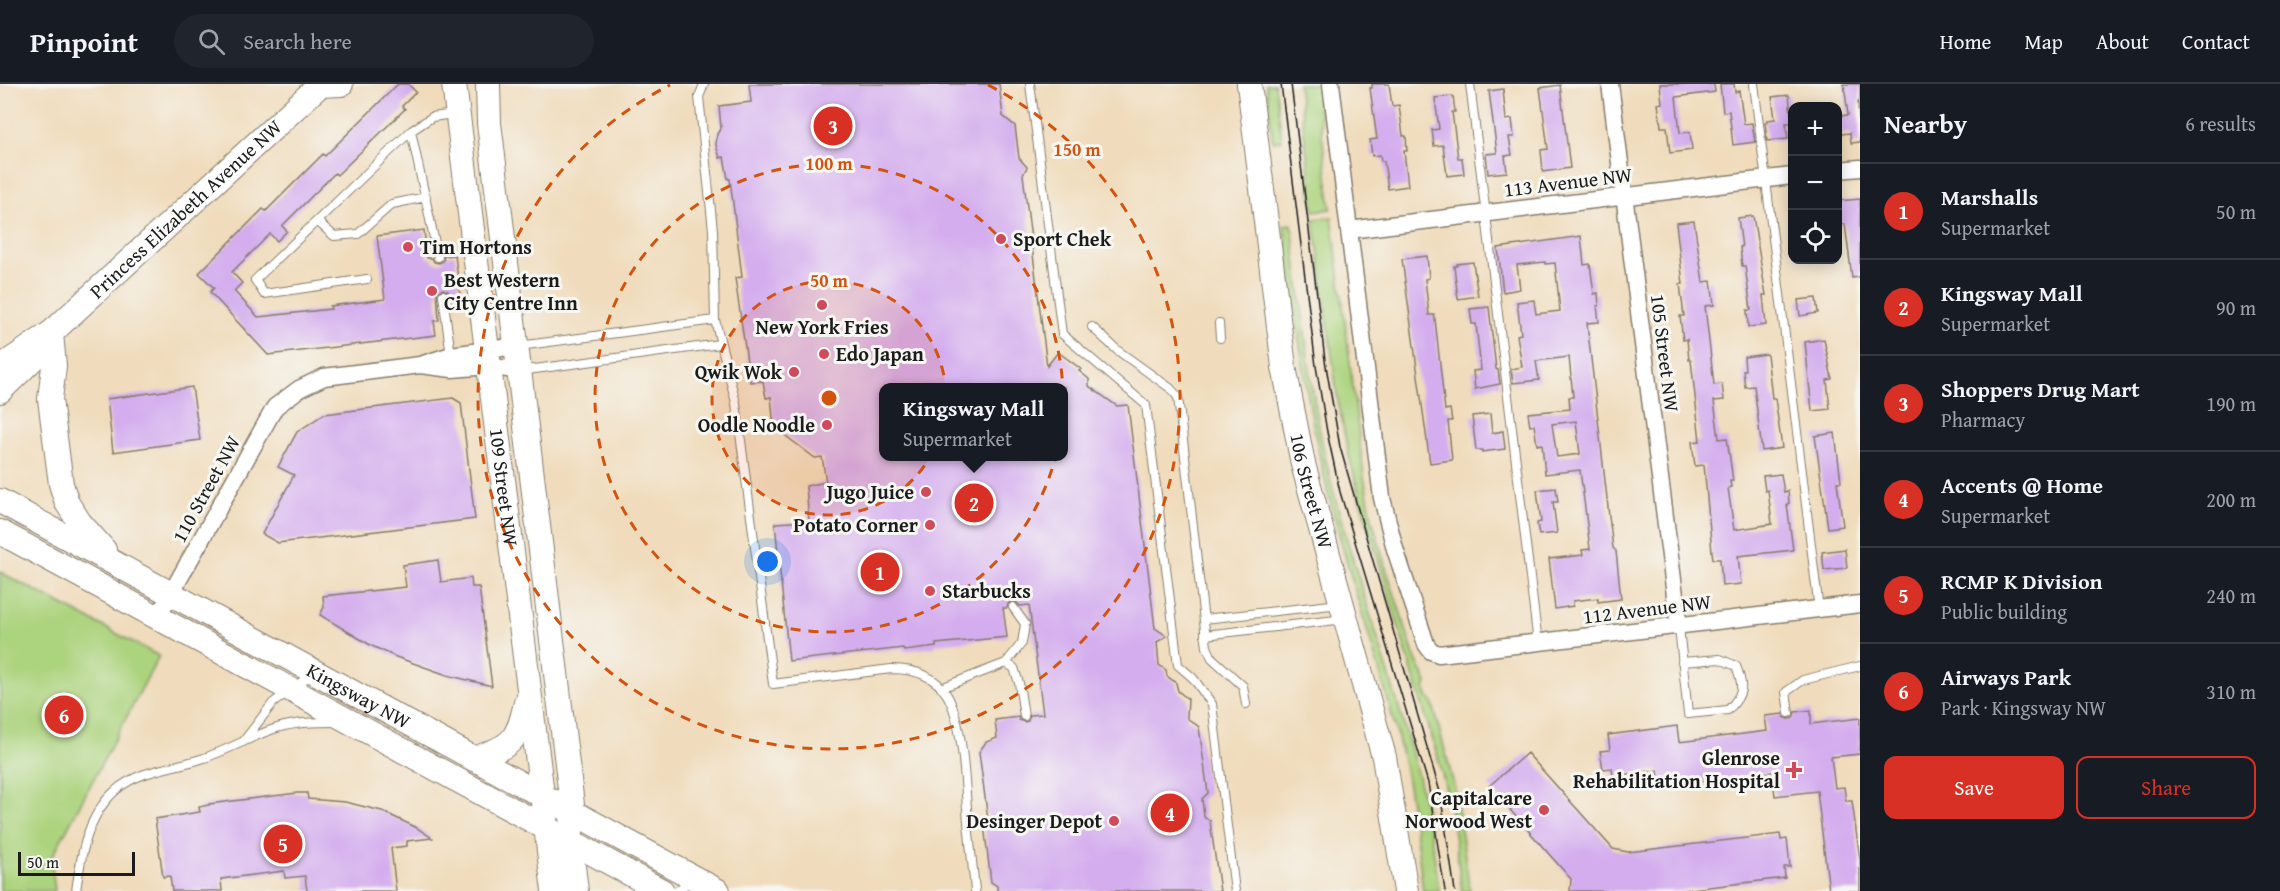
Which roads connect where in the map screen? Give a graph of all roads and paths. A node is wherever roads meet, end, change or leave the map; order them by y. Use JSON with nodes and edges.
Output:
{"nodes":[{"id":1,"x":328,"y":84,"type":"edge"},
{"id":2,"x":454,"y":84,"type":"edge"},
{"id":3,"x":488,"y":84,"type":"edge"},
{"id":4,"x":704,"y":84,"type":"edge"},
{"id":5,"x":1030,"y":84,"type":"edge"},
{"id":6,"x":1249,"y":84,"type":"edge"},
{"id":7,"x":1331,"y":84,"type":"edge"},
{"id":8,"x":1470,"y":84,"type":"edge"},
{"id":9,"x":1610,"y":84,"type":"edge"},
{"id":10,"x":1754,"y":84,"type":"edge"},
{"id":11,"x":458,"y":114,"type":"junction"},
{"id":12,"x":411,"y":131,"type":"junction"},
{"id":13,"x":1860,"y":168,"type":"edge"},
{"id":14,"x":1842,"y":170,"type":"edge"},
{"id":15,"x":1788,"y":176,"type":"edge"},
{"id":16,"x":1766,"y":179,"type":"junction"},
{"id":17,"x":1623,"y":195,"type":"junction"},
{"id":18,"x":426,"y":197,"type":"junction"},
{"id":19,"x":1486,"y":213,"type":"junction"},
{"id":20,"x":317,"y":221,"type":"junction"},
{"id":21,"x":1349,"y":230,"type":"junction"},
{"id":22,"x":438,"y":257,"type":"dead end"},
{"id":23,"x":367,"y":279,"type":"dead end"},
{"id":24,"x":443,"y":295,"type":"dead end"},
{"id":25,"x":715,"y":320,"type":"junction"},
{"id":26,"x":1219,"y":323,"type":"dead end"},
{"id":27,"x":1092,"y":327,"type":"dead end"},
{"id":28,"x":51,"y":333,"type":"junction"},
{"id":29,"x":1220,"y":338,"type":"dead end"},
{"id":30,"x":720,"y":344,"type":"junction"},
{"id":31,"x":517,"y":346,"type":"junction"},
{"id":32,"x":488,"y":358,"type":"junction"},
{"id":33,"x":452,"y":362,"type":"junction"},
{"id":34,"x":0,"y":366,"type":"edge"},
{"id":35,"x":519,"y":371,"type":"junction"},
{"id":36,"x":0,"y":391,"type":"edge"},
{"id":37,"x":0,"y":501,"type":"edge"},
{"id":38,"x":0,"y":531,"type":"edge"},
{"id":39,"x":115,"y":563,"type":"junction"},
{"id":40,"x":172,"y":593,"type":"junction"},
{"id":41,"x":1860,"y":604,"type":"edge"},
{"id":42,"x":1013,"y":607,"type":"dead end"},
{"id":43,"x":1819,"y":610,"type":"junction"},
{"id":44,"x":1345,"y":611,"type":"junction"},
{"id":45,"x":158,"y":617,"type":"junction"},
{"id":46,"x":1204,"y":619,"type":"junction"},
{"id":47,"x":1679,"y":627,"type":"junction"},
{"id":48,"x":1205,"y":635,"type":"junction"},
{"id":49,"x":1538,"y":644,"type":"junction"},
{"id":50,"x":1682,"y":662,"type":"junction"},
{"id":51,"x":1006,"y":663,"type":"junction"},
{"id":52,"x":1860,"y":666,"type":"edge"},
{"id":53,"x":315,"y":671,"type":"junction"},
{"id":54,"x":942,"y":688,"type":"junction"},
{"id":55,"x":293,"y":690,"type":"junction"},
{"id":56,"x":528,"y":692,"type":"junction"},
{"id":57,"x":1246,"y":704,"type":"dead end"},
{"id":58,"x":1789,"y":713,"type":"dead end"},
{"id":59,"x":1024,"y":716,"type":"dead end"},
{"id":60,"x":350,"y":722,"type":"junction"},
{"id":61,"x":243,"y":742,"type":"junction"},
{"id":62,"x":474,"y":759,"type":"junction"},
{"id":63,"x":541,"y":795,"type":"junction"},
{"id":64,"x":573,"y":813,"type":"junction"},
{"id":65,"x":546,"y":828,"type":"junction"},
{"id":66,"x":570,"y":841,"type":"junction"},
{"id":67,"x":686,"y":885,"type":"edge"},
{"id":68,"x":76,"y":891,"type":"edge"},
{"id":69,"x":554,"y":891,"type":"edge"},
{"id":70,"x":576,"y":891,"type":"edge"},
{"id":71,"x":662,"y":891,"type":"edge"},
{"id":72,"x":718,"y":891,"type":"edge"},
{"id":73,"x":975,"y":891,"type":"edge"},
{"id":74,"x":1235,"y":891,"type":"edge"},
{"id":75,"x":1406,"y":891,"type":"edge"}],
"edges":[{"from":1,"to":28,"type":"main road","name":"Princess Elizabeth Avenue NW"},
{"from":2,"to":11,"type":"main road","name":"109 Street NW"},
{"from":3,"to":31,"type":"main road","name":"109 Street NW"},
{"from":4,"to":25,"type":"lane"},
{"from":5,"to":74,"type":"lane"},
{"from":6,"to":44,"type":"main road","name":"106 Street NW"},
{"from":7,"to":21,"type":"street"},
{"from":8,"to":19,"type":"lane"},
{"from":9,"to":17,"type":"street","name":"105 Street NW"},
{"from":10,"to":16,"type":"lane"},
{"from":11,"to":12,"type":"lane"},
{"from":11,"to":32,"type":"main road","name":"109 Street NW"},
{"from":12,"to":18,"type":"lane"},
{"from":12,"to":20,"type":"lane"},
{"from":13,"to":14,"type":"street"},
{"from":15,"to":16,"type":"street","name":"113 Avenue NW"},
{"from":16,"to":17,"type":"street","name":"113 Avenue NW"},
{"from":16,"to":43,"type":"lane"},
{"from":17,"to":19,"type":"street","name":"113 Avenue NW"},
{"from":17,"to":47,"type":"street","name":"105 Street NW"},
{"from":18,"to":20,"type":"lane"},
{"from":18,"to":22,"type":"lane"},
{"from":19,"to":21,"type":"street","name":"113 Avenue NW"},
{"from":19,"to":49,"type":"lane"},
{"from":20,"to":23,"type":"lane"},
{"from":21,"to":49,"type":"street","name":"112 Avenue NW"},
{"from":24,"to":33,"type":"lane"},
{"from":25,"to":30,"type":"lane"},
{"from":25,"to":31,"type":"lane"},
{"from":26,"to":29,"type":"lane"},
{"from":27,"to":46,"type":"lane"},
{"from":28,"to":34,"type":"main road","name":"Princess Elizabeth Avenue NW"},
{"from":28,"to":36,"type":"main road","name":"Princess Elizabeth Avenue NW"},
{"from":28,"to":39,"type":"main road"},
{"from":30,"to":35,"type":"lane"},
{"from":30,"to":54,"type":"lane"},
{"from":31,"to":32,"type":"street"},
{"from":31,"to":35,"type":"main road","name":"109 Street NW"},
{"from":32,"to":33,"type":"street"},
{"from":32,"to":35,"type":"street"},
{"from":32,"to":56,"type":"main road","name":"109 Street NW"},
{"from":33,"to":40,"type":"street","name":"110 Street NW"},
{"from":35,"to":64,"type":"main road","name":"109 Street NW"},
{"from":37,"to":39,"type":"main road","name":"Kingsway NW"},
{"from":38,"to":45,"type":"main road","name":"Kingsway NW"},
{"from":39,"to":40,"type":"main road","name":"Kingsway NW"},
{"from":40,"to":45,"type":"street","name":"110 Street NW"},
{"from":40,"to":53,"type":"main road","name":"Kingsway NW"},
{"from":41,"to":43,"type":"street","name":"112 Avenue NW"},
{"from":42,"to":51,"type":"lane"},
{"from":43,"to":47,"type":"street","name":"112 Avenue NW"},
{"from":44,"to":46,"type":"lane"},
{"from":44,"to":48,"type":"lane"},
{"from":44,"to":75,"type":"main road","name":"106 Street NW"},
{"from":45,"to":55,"type":"main road","name":"Kingsway NW"},
{"from":46,"to":48,"type":"lane"},
{"from":47,"to":49,"type":"street","name":"112 Avenue NW"},
{"from":47,"to":50,"type":"lane"},
{"from":48,"to":57,"type":"lane"},
{"from":50,"to":50,"type":"lane"},
{"from":51,"to":54,"type":"lane"},
{"from":51,"to":59,"type":"lane"},
{"from":52,"to":58,"type":"lane"},
{"from":53,"to":55,"type":"lane"},
{"from":53,"to":62,"type":"main road","name":"Kingsway NW"},
{"from":54,"to":73,"type":"lane"},
{"from":55,"to":60,"type":"main road","name":"Kingsway NW"},
{"from":55,"to":61,"type":"lane"},
{"from":56,"to":62,"type":"main road"},
{"from":56,"to":63,"type":"main road","name":"109 Street NW"},
{"from":60,"to":61,"type":"lane"},
{"from":60,"to":65,"type":"main road","name":"Kingsway NW"},
{"from":61,"to":68,"type":"lane"},
{"from":62,"to":63,"type":"main road","name":"Kingsway NW"},
{"from":63,"to":64,"type":"main road","name":"Kingsway NW"},
{"from":63,"to":65,"type":"main road","name":"109 Street NW"},
{"from":64,"to":66,"type":"main road","name":"109 Street NW"},
{"from":64,"to":67,"type":"main road","name":"Kingsway NW"},
{"from":65,"to":66,"type":"main road","name":"Kingsway NW"},
{"from":65,"to":69,"type":"main road","name":"109 Street NW"},
{"from":66,"to":70,"type":"main road","name":"109 Street NW"},
{"from":66,"to":71,"type":"main road","name":"Kingsway NW"},
{"from":67,"to":72,"type":"main road","name":"Kingsway NW"}]}
